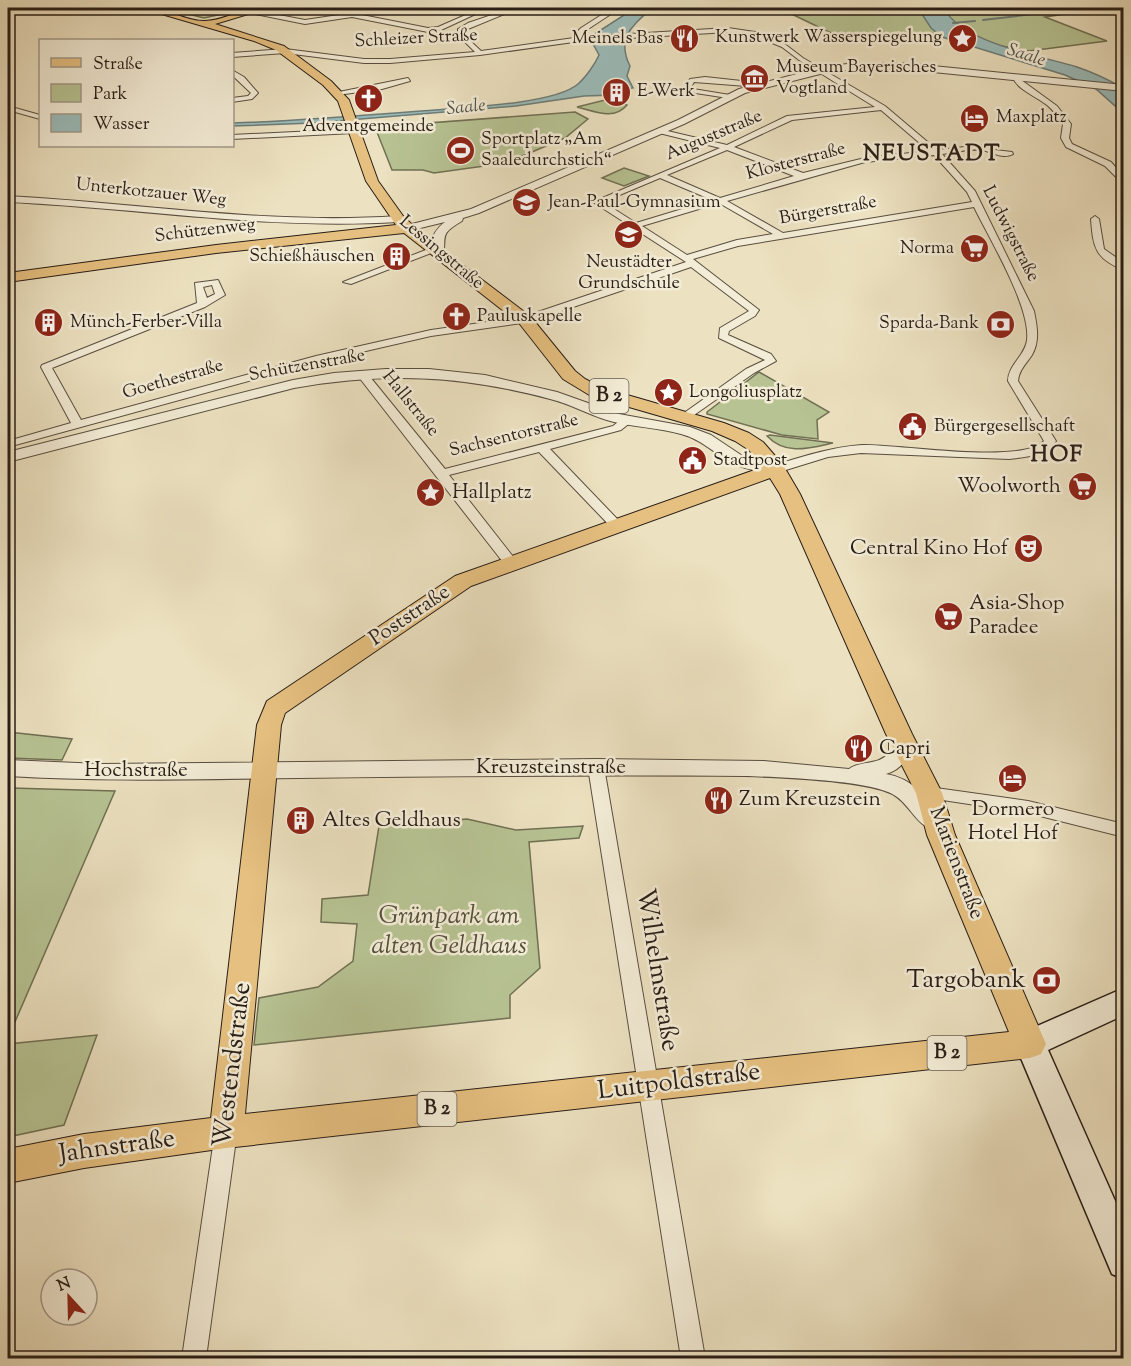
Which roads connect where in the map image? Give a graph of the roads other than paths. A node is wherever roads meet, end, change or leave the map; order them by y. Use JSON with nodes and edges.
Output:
{"nodes":[{"id":1,"x":146,"y":8,"type":"edge"},
{"id":2,"x":260,"y":8,"type":"edge"},
{"id":3,"x":464,"y":8,"type":"edge"},
{"id":4,"x":516,"y":8,"type":"edge"},
{"id":5,"x":609,"y":8,"type":"edge"},
{"id":6,"x":247,"y":11,"type":"junction"},
{"id":7,"x":479,"y":11,"type":"junction"},
{"id":8,"x":498,"y":15,"type":"junction"},
{"id":9,"x":226,"y":18,"type":"junction"},
{"id":10,"x":206,"y":24,"type":"junction"},
{"id":11,"x":227,"y":30,"type":"junction"},
{"id":12,"x":635,"y":36,"type":"joint"},
{"id":13,"x":582,"y":39,"type":"junction"},
{"id":14,"x":285,"y":51,"type":"junction"},
{"id":15,"x":480,"y":53,"type":"junction"},
{"id":16,"x":234,"y":55,"type":"edge"},
{"id":17,"x":820,"y":71,"type":"junction"},
{"id":18,"x":234,"y":73,"type":"edge"},
{"id":19,"x":1015,"y":78,"type":"junction"},
{"id":20,"x":408,"y":80,"type":"dead end"},
{"id":21,"x":760,"y":85,"type":"junction"},
{"id":22,"x":1123,"y":88,"type":"edge"},
{"id":23,"x":338,"y":93,"type":"junction"},
{"id":24,"x":728,"y":96,"type":"junction"},
{"id":25,"x":234,"y":100,"type":"edge"},
{"id":26,"x":8,"y":108,"type":"edge"},
{"id":27,"x":882,"y":108,"type":"junction"},
{"id":28,"x":39,"y":117,"type":"edge"},
{"id":29,"x":353,"y":129,"type":"junction"},
{"id":30,"x":662,"y":131,"type":"junction"},
{"id":31,"x":234,"y":137,"type":"edge"},
{"id":32,"x":985,"y":138,"type":"dead end"},
{"id":33,"x":728,"y":147,"type":"junction"},
{"id":34,"x":982,"y":147,"type":"junction"},
{"id":35,"x":934,"y":151,"type":"junction"},
{"id":36,"x":1008,"y":153,"type":"dead end"},
{"id":37,"x":659,"y":176,"type":"junction"},
{"id":38,"x":802,"y":176,"type":"junction"},
{"id":39,"x":1124,"y":183,"type":"edge"},
{"id":40,"x":8,"y":199,"type":"edge"},
{"id":41,"x":719,"y":200,"type":"junction"},
{"id":42,"x":976,"y":204,"type":"junction"},
{"id":43,"x":475,"y":211,"type":"junction"},
{"id":44,"x":1095,"y":219,"type":"dead end"},
{"id":45,"x":403,"y":224,"type":"junction"},
{"id":46,"x":634,"y":226,"type":"junction"},
{"id":47,"x":781,"y":236,"type":"junction"},
{"id":48,"x":436,"y":252,"type":"junction"},
{"id":49,"x":690,"y":260,"type":"junction"},
{"id":50,"x":1124,"y":267,"type":"edge"},
{"id":51,"x":8,"y":278,"type":"edge"},
{"id":52,"x":348,"y":282,"type":"dead end"},
{"id":53,"x":202,"y":305,"type":"dead end"},
{"id":54,"x":525,"y":320,"type":"junction"},
{"id":55,"x":362,"y":374,"type":"junction"},
{"id":56,"x":627,"y":420,"type":"junction"},
{"id":57,"x":77,"y":424,"type":"junction"},
{"id":58,"x":684,"y":424,"type":"junction"},
{"id":59,"x":8,"y":444,"type":"edge"},
{"id":60,"x":542,"y":448,"type":"junction"},
{"id":61,"x":1029,"y":453,"type":"joint"},
{"id":62,"x":8,"y":457,"type":"edge"},
{"id":63,"x":777,"y":469,"type":"junction"},
{"id":64,"x":442,"y":473,"type":"junction"},
{"id":65,"x":617,"y":525,"type":"junction"},
{"id":66,"x":511,"y":563,"type":"junction"},
{"id":67,"x":899,"y":746,"type":"junction"},
{"id":68,"x":596,"y":767,"type":"junction"},
{"id":69,"x":8,"y":768,"type":"edge"},
{"id":70,"x":264,"y":770,"type":"junction"},
{"id":71,"x":838,"y":774,"type":"junction"},
{"id":72,"x":921,"y":794,"type":"junction"},
{"id":73,"x":1124,"y":831,"type":"edge"},
{"id":74,"x":1124,"y":1001,"type":"edge"},
{"id":75,"x":1030,"y":1044,"type":"junction"},
{"id":76,"x":647,"y":1086,"type":"junction"},
{"id":77,"x":226,"y":1132,"type":"junction"},
{"id":78,"x":8,"y":1166,"type":"edge"},
{"id":79,"x":1124,"y":1262,"type":"edge"},
{"id":80,"x":194,"y":1359,"type":"edge"},
{"id":81,"x":693,"y":1359,"type":"edge"}],
"edges":[{"from":1,"to":10,"type":"main road","name":"Schleizer Straße","number":"B 2"},
{"from":2,"to":6,"type":"main road"},
{"from":3,"to":7,"type":"street"},
{"from":4,"to":8,"type":"street"},
{"from":5,"to":13,"type":"street"},
{"from":6,"to":7,"type":"street"},
{"from":6,"to":9,"type":"main road"},
{"from":7,"to":8,"type":"street"},
{"from":8,"to":15,"type":"street"},
{"from":9,"to":10,"type":"main road"},
{"from":9,"to":11,"type":"main road"},
{"from":10,"to":11,"type":"main road","name":"Schleizer Straße","number":"B 2"},
{"from":11,"to":14,"type":"main road","name":"Schleizer Straße","number":"B 2"},
{"from":12,"to":13,"type":"street","name":"Schleizer Straße"},
{"from":12,"to":17,"type":"street","name":"Ludwigstraße"},
{"from":13,"to":15,"type":"street","name":"Schleizer Straße"},
{"from":14,"to":15,"type":"street","name":"Schleizer Straße"},
{"from":14,"to":16,"type":"street"},
{"from":14,"to":23,"type":"main road","number":"B 2"},
{"from":17,"to":19,"type":"street"},
{"from":17,"to":21,"type":"street"},
{"from":17,"to":27,"type":"street","name":"Ludwigstraße"},
{"from":18,"to":25,"type":"street"},
{"from":19,"to":22,"type":"street"},
{"from":19,"to":39,"type":"street"},
{"from":20,"to":23,"type":"street"},
{"from":21,"to":24,"type":"street"},
{"from":21,"to":24,"type":"street"},
{"from":23,"to":29,"type":"main road","number":"B 2"},
{"from":24,"to":30,"type":"street"},
{"from":26,"to":28,"type":"street"},
{"from":27,"to":33,"type":"street","name":"Auguststraße"},
{"from":27,"to":35,"type":"street","name":"Ludwigstraße"},
{"from":29,"to":31,"type":"street"},
{"from":29,"to":45,"type":"main road","name":"Lessingstraße","number":"B 2"},
{"from":30,"to":33,"type":"street"},
{"from":30,"to":43,"type":"street"},
{"from":32,"to":34,"type":"street"},
{"from":33,"to":37,"type":"street","name":"Auguststraße"},
{"from":33,"to":38,"type":"street"},
{"from":34,"to":35,"type":"street","name":"Klosterstraße"},
{"from":34,"to":36,"type":"street","name":"Klosterstraße"},
{"from":35,"to":38,"type":"street","name":"Klosterstraße"},
{"from":35,"to":42,"type":"street","name":"Ludwigstraße"},
{"from":37,"to":41,"type":"street"},
{"from":37,"to":46,"type":"street","name":"Auguststraße"},
{"from":38,"to":41,"type":"street","name":"Klosterstraße"},
{"from":40,"to":45,"type":"street","name":"Unterkotzauer Weg"},
{"from":41,"to":46,"type":"street","name":"Klosterstraße"},
{"from":41,"to":47,"type":"street"},
{"from":42,"to":47,"type":"street","name":"Bürgerstraße"},
{"from":42,"to":61,"type":"street","name":"Ludwigstraße"},
{"from":43,"to":45,"type":"street"},
{"from":43,"to":48,"type":"street"},
{"from":44,"to":50,"type":"street"},
{"from":45,"to":48,"type":"main road","name":"Lessingstraße","number":"B 2"},
{"from":45,"to":51,"type":"main road","name":"Schützenweg"},
{"from":46,"to":49,"type":"street"},
{"from":47,"to":49,"type":"street","name":"Bürgerstraße"},
{"from":48,"to":52,"type":"street"},
{"from":48,"to":54,"type":"main road","name":"Lessingstraße","number":"B 2"},
{"from":49,"to":54,"type":"street","name":"Bürgerstraße"},
{"from":49,"to":58,"type":"street"},
{"from":53,"to":57,"type":"street"},
{"from":54,"to":57,"type":"street","name":"Goethestraße"},
{"from":54,"to":58,"type":"main road","name":"Lessingstraße","number":"B 2"},
{"from":55,"to":56,"type":"street","name":"Schützenstraße"},
{"from":55,"to":62,"type":"street","name":"Schützenstraße"},
{"from":55,"to":64,"type":"street","name":"Hallstraße"},
{"from":56,"to":58,"type":"street","name":"Schützenstraße"},
{"from":56,"to":60,"type":"street","name":"Sachsentorstraße"},
{"from":57,"to":59,"type":"street","name":"Goethestraße"},
{"from":58,"to":63,"type":"main road","name":"Lessingstraße","number":"B 2"},
{"from":60,"to":64,"type":"street","name":"Sachsentorstraße"},
{"from":60,"to":65,"type":"street"},
{"from":61,"to":63,"type":"street","name":"Poststraße"},
{"from":63,"to":65,"type":"main road","name":"Poststraße"},
{"from":63,"to":67,"type":"main road","name":"Marienstraße","number":"B 2"},
{"from":64,"to":66,"type":"street"},
{"from":65,"to":66,"type":"main road","name":"Poststraße"},
{"from":66,"to":70,"type":"main road","name":"Poststraße"},
{"from":67,"to":71,"type":"street","name":"Kreuzsteinstraße"},
{"from":67,"to":72,"type":"main road","name":"Marienstraße","number":"B 2"},
{"from":68,"to":70,"type":"street","name":"Kreuzsteinstraße"},
{"from":68,"to":71,"type":"street","name":"Kreuzsteinstraße"},
{"from":68,"to":76,"type":"street","name":"Wilhelmstraße"},
{"from":69,"to":70,"type":"street","name":"Hochstraße"},
{"from":70,"to":77,"type":"main road","name":"Westendstraße"},
{"from":71,"to":72,"type":"street","name":"Kreuzsteinstraße"},
{"from":72,"to":73,"type":"street","name":"Kreuzsteinstraße"},
{"from":72,"to":75,"type":"main road","name":"Marienstraße","number":"B 2"},
{"from":74,"to":75,"type":"main road","name":"Luitpoldstraße"},
{"from":75,"to":76,"type":"main road","name":"Luitpoldstraße","number":"B 2"},
{"from":75,"to":79,"type":"main road","name":"Marienstraße"},
{"from":76,"to":77,"type":"main road","name":"Luitpoldstraße","number":"B 2"},
{"from":76,"to":81,"type":"street","name":"Wilhelmstraße"},
{"from":77,"to":78,"type":"main road","name":"Jahnstraße","number":"B 2"},
{"from":77,"to":80,"type":"street","name":"Westendstraße"}]}
